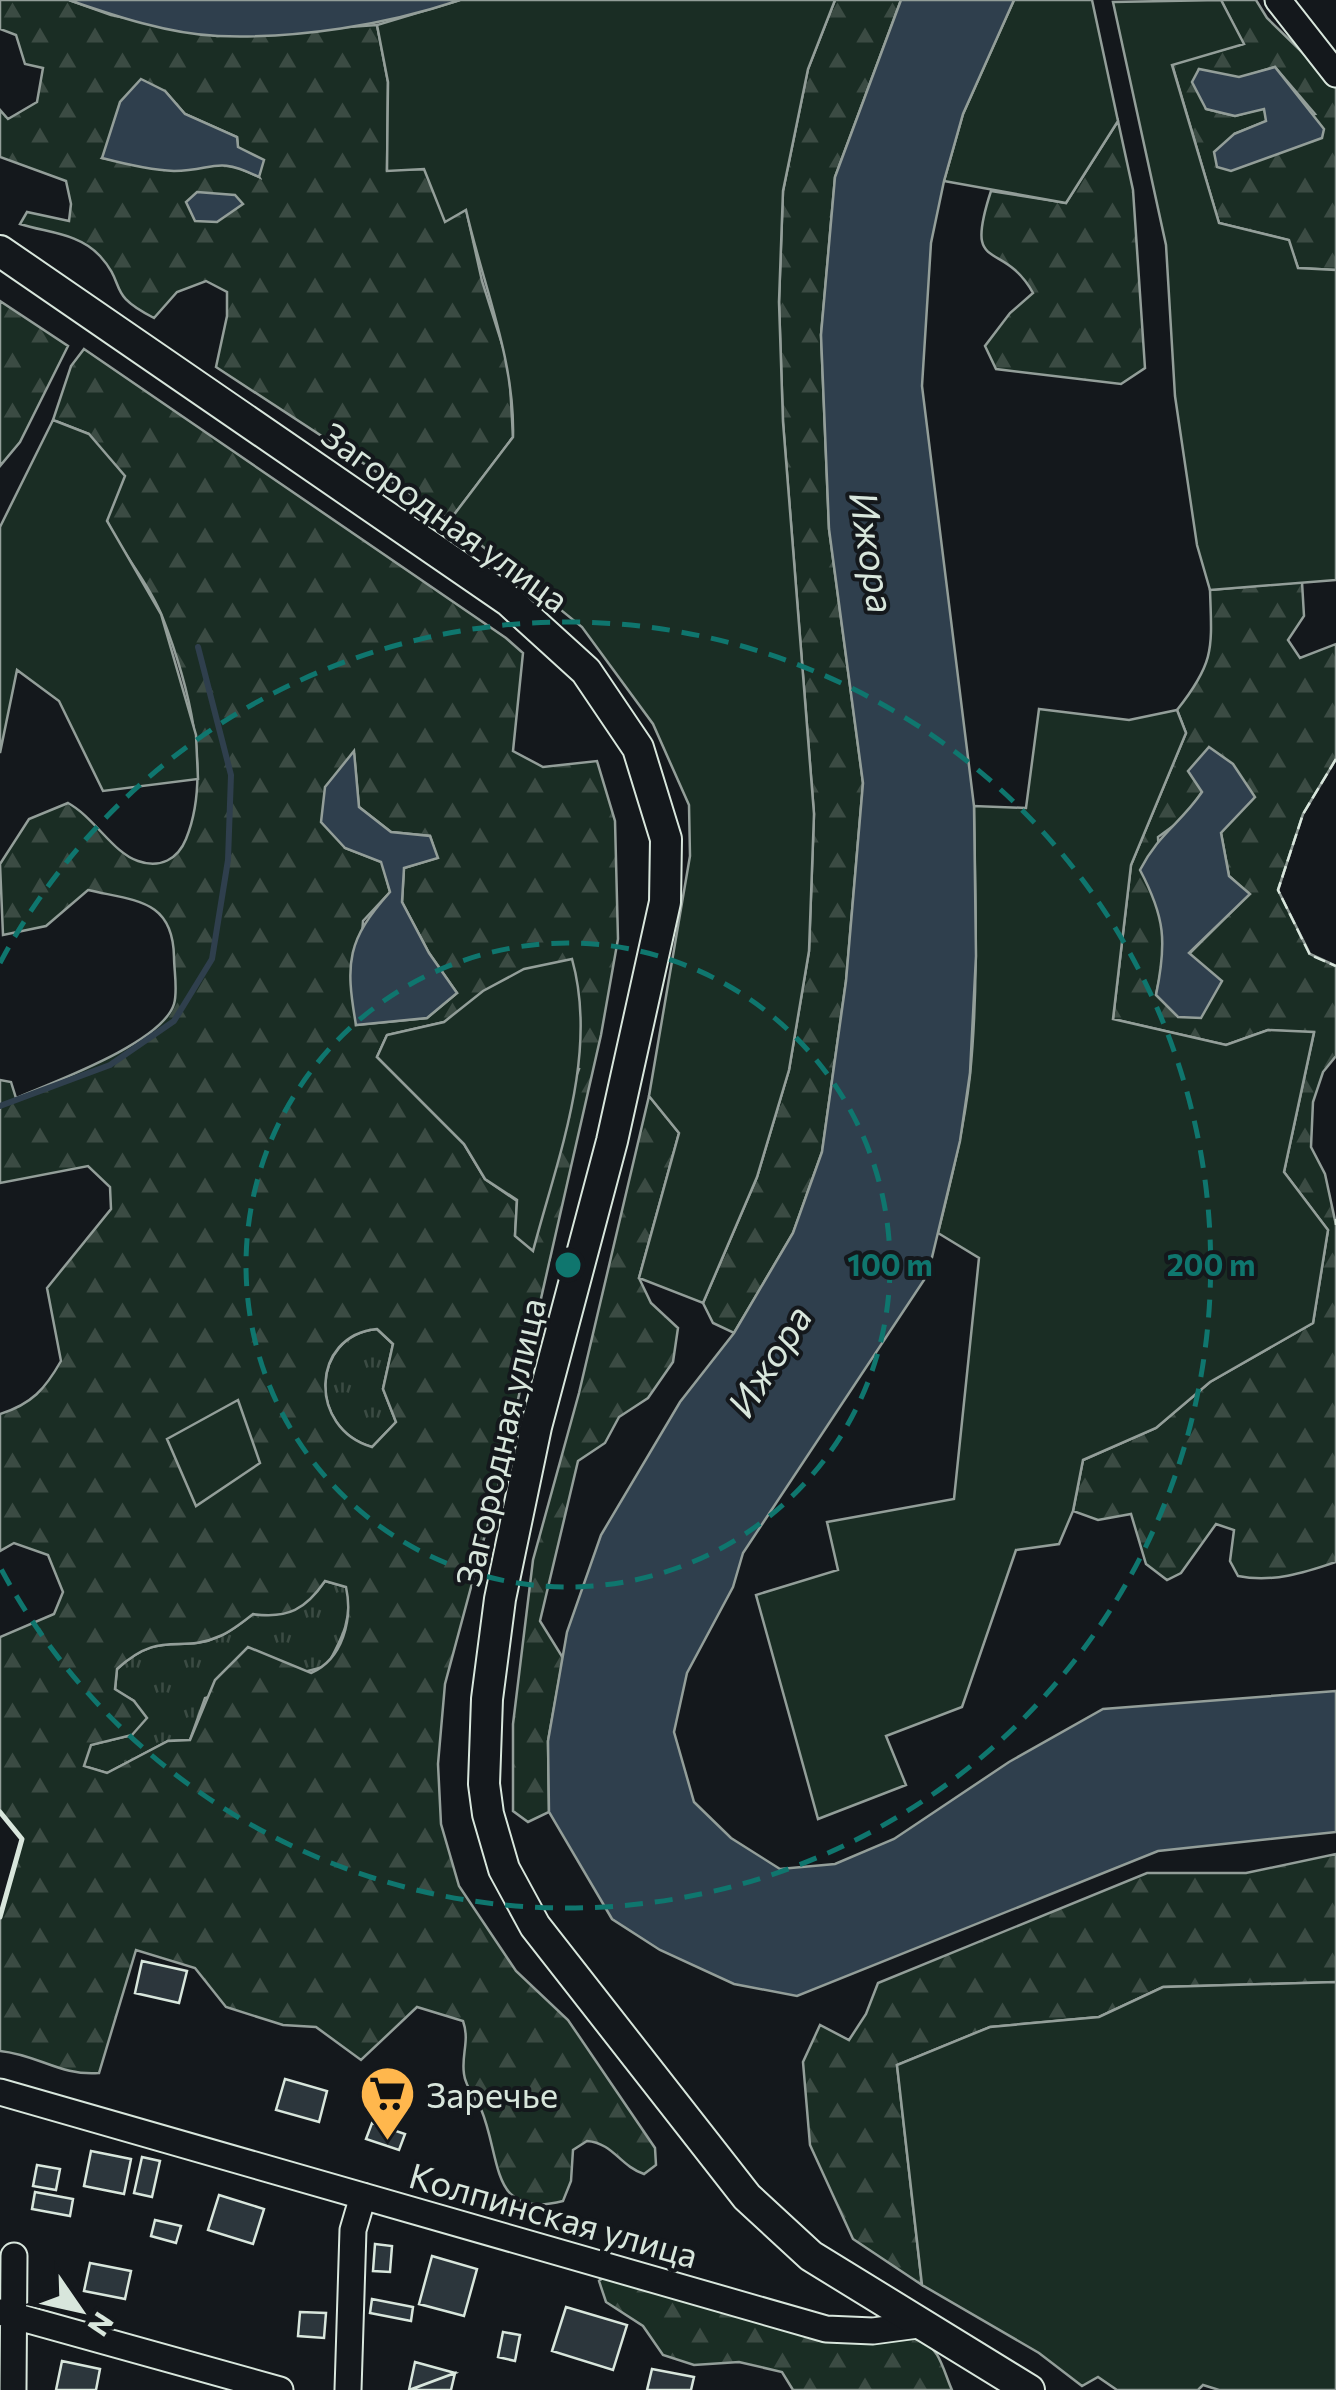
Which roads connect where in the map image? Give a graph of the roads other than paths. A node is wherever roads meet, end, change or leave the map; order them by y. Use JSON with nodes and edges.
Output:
{"nodes":[{"id":1,"x":1278,"y":0,"type":"edge"},
{"id":2,"x":1336,"y":74,"type":"edge"},
{"id":3,"x":0,"y":250,"type":"edge"},
{"id":4,"x":0,"y":2092,"type":"edge"},
{"id":5,"x":362,"y":2196,"type":"junction"},
{"id":6,"x":14,"y":2256,"type":"dead end"},
{"id":7,"x":8,"y":2314,"type":"edge"},
{"id":8,"x":918,"y":2325,"type":"junction"},
{"id":9,"x":13,"y":2390,"type":"edge"},
{"id":10,"x":280,"y":2390,"type":"edge"},
{"id":11,"x":348,"y":2390,"type":"edge"},
{"id":12,"x":1029,"y":2390,"type":"edge"}],
"edges":[{"from":1,"to":2,"type":"street"},
{"from":3,"to":8,"type":"main road","name":"Загородная улица"},
{"from":4,"to":5,"type":"street","name":"Колпинская улица"},
{"from":5,"to":8,"type":"street","name":"Колпинская улица"},
{"from":5,"to":11,"type":"street"},
{"from":6,"to":7,"type":"street"},
{"from":7,"to":9,"type":"street"},
{"from":7,"to":10,"type":"street"},
{"from":8,"to":12,"type":"main road","name":"Загородная улица"}]}
